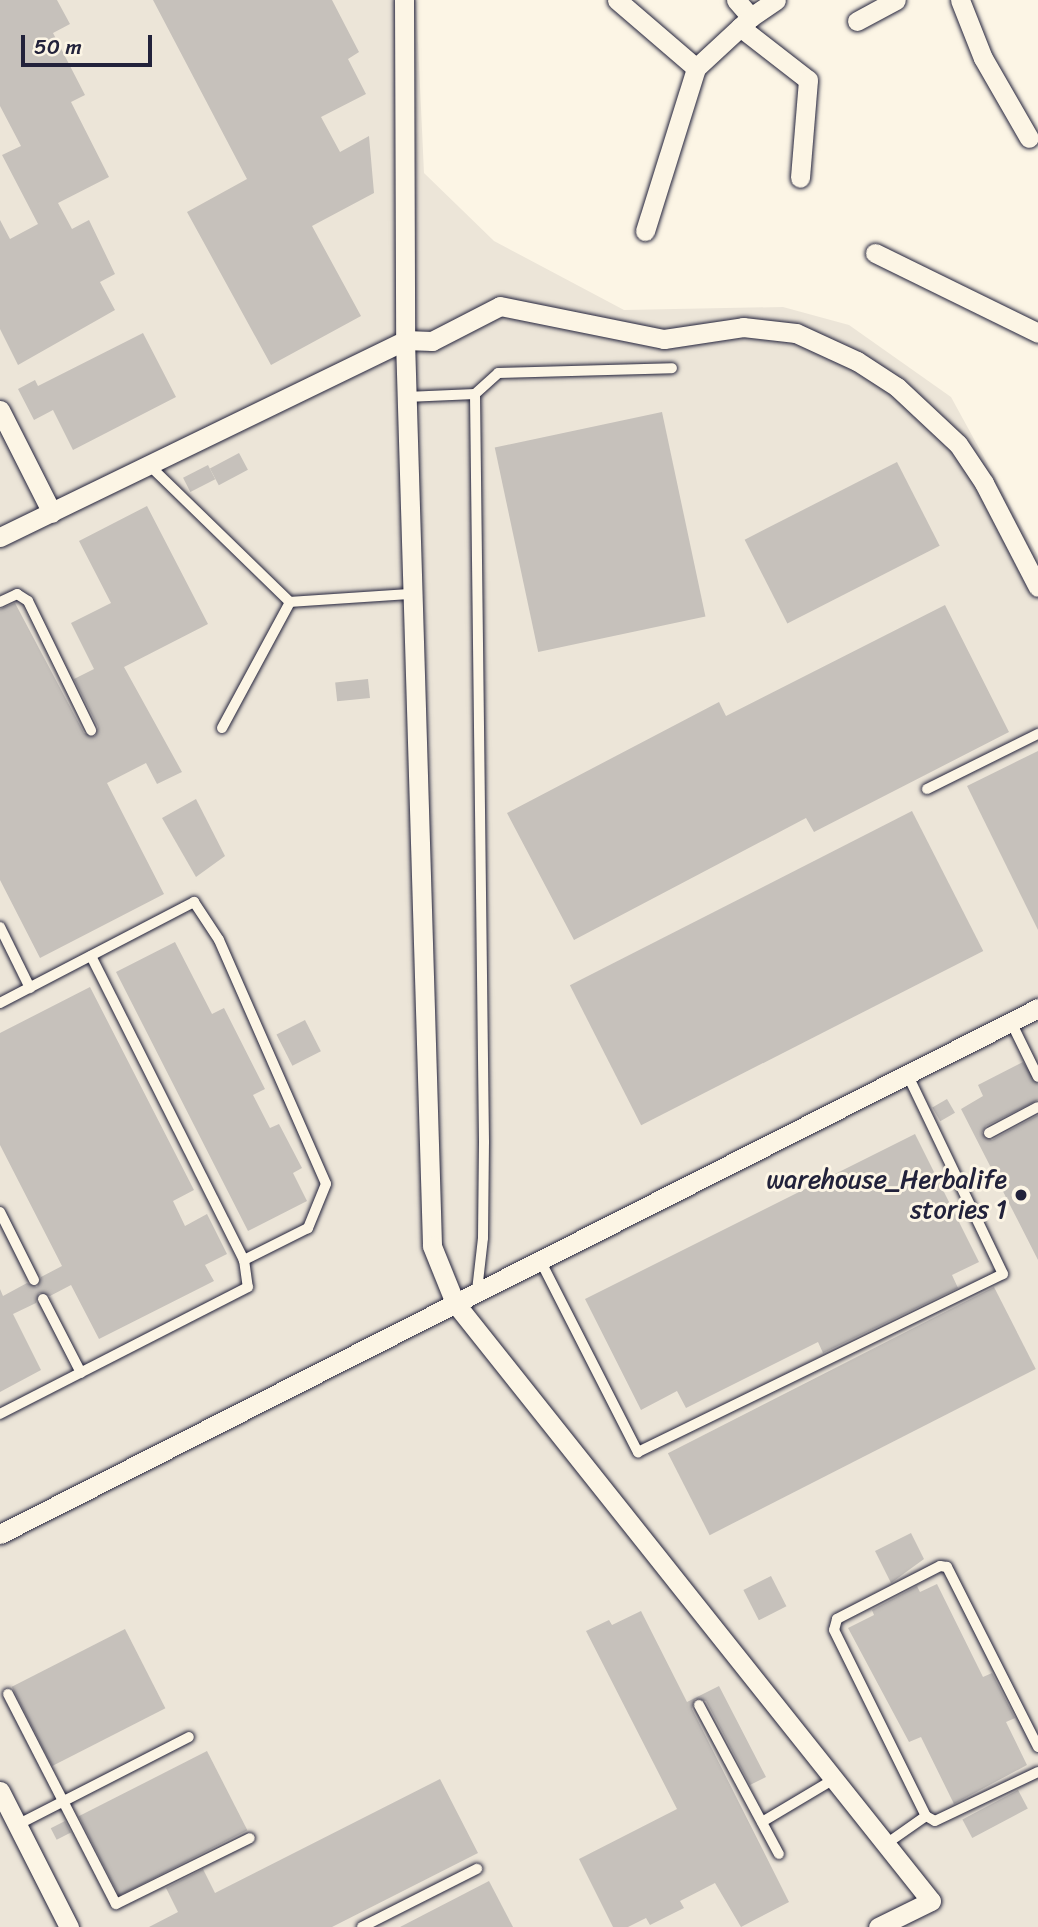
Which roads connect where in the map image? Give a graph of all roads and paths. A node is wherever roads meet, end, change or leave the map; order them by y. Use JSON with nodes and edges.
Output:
{"nodes":[{"id":1,"x":404,"y":0,"type":"edge"},
{"id":2,"x":617,"y":0,"type":"edge"},
{"id":3,"x":736,"y":0,"type":"edge"},
{"id":4,"x":776,"y":0,"type":"edge"},
{"id":5,"x":896,"y":0,"type":"edge"},
{"id":6,"x":960,"y":0,"type":"edge"},
{"id":7,"x":857,"y":21,"type":"dead end"},
{"id":8,"x":745,"y":22,"type":"junction"},
{"id":9,"x":696,"y":68,"type":"junction"},
{"id":10,"x":1029,"y":138,"type":"dead end"},
{"id":11,"x":800,"y":178,"type":"dead end"},
{"id":12,"x":645,"y":231,"type":"dead end"},
{"id":13,"x":875,"y":253,"type":"dead end"},
{"id":14,"x":1038,"y":333,"type":"edge"},
{"id":15,"x":405,"y":340,"type":"junction"},
{"id":16,"x":672,"y":368,"type":"dead end"},
{"id":17,"x":475,"y":394,"type":"junction"},
{"id":18,"x":406,"y":397,"type":"junction"},
{"id":19,"x":0,"y":410,"type":"edge"},
{"id":20,"x":149,"y":465,"type":"junction"},
{"id":21,"x":52,"y":513,"type":"junction"},
{"id":22,"x":0,"y":537,"type":"edge"},
{"id":23,"x":1038,"y":587,"type":"edge"},
{"id":24,"x":412,"y":594,"type":"junction"},
{"id":25,"x":0,"y":602,"type":"edge"},
{"id":26,"x":290,"y":602,"type":"junction"},
{"id":27,"x":222,"y":728,"type":"dead end"},
{"id":28,"x":91,"y":730,"type":"dead end"},
{"id":29,"x":1038,"y":734,"type":"edge"},
{"id":30,"x":927,"y":789,"type":"dead end"},
{"id":31,"x":0,"y":927,"type":"edge"},
{"id":32,"x":91,"y":956,"type":"junction"},
{"id":33,"x":30,"y":988,"type":"junction"},
{"id":34,"x":0,"y":1003,"type":"edge"},
{"id":35,"x":1038,"y":1008,"type":"edge"},
{"id":36,"x":1011,"y":1022,"type":"junction"},
{"id":37,"x":907,"y":1074,"type":"junction"},
{"id":38,"x":1038,"y":1077,"type":"edge"},
{"id":39,"x":1038,"y":1107,"type":"edge"},
{"id":40,"x":989,"y":1133,"type":"dead end"},
{"id":41,"x":0,"y":1212,"type":"edge"},
{"id":42,"x":244,"y":1260,"type":"junction"},
{"id":43,"x":540,"y":1260,"type":"junction"},
{"id":44,"x":34,"y":1280,"type":"dead end"},
{"id":45,"x":477,"y":1291,"type":"junction"},
{"id":46,"x":43,"y":1299,"type":"dead end"},
{"id":47,"x":454,"y":1303,"type":"junction"},
{"id":48,"x":81,"y":1373,"type":"junction"},
{"id":49,"x":0,"y":1414,"type":"edge"},
{"id":50,"x":0,"y":1534,"type":"edge"},
{"id":51,"x":8,"y":1694,"type":"dead end"},
{"id":52,"x":699,"y":1705,"type":"dead end"},
{"id":53,"x":189,"y":1737,"type":"dead end"},
{"id":54,"x":1038,"y":1747,"type":"edge"},
{"id":55,"x":1038,"y":1772,"type":"edge"},
{"id":56,"x":834,"y":1779,"type":"junction"},
{"id":57,"x":0,"y":1791,"type":"edge"},
{"id":58,"x":63,"y":1802,"type":"junction"},
{"id":59,"x":926,"y":1816,"type":"junction"},
{"id":60,"x":762,"y":1822,"type":"junction"},
{"id":61,"x":17,"y":1825,"type":"junction"},
{"id":62,"x":250,"y":1838,"type":"dead end"},
{"id":63,"x":886,"y":1844,"type":"junction"},
{"id":64,"x":779,"y":1854,"type":"dead end"},
{"id":65,"x":477,"y":1869,"type":"dead end"},
{"id":66,"x":69,"y":1927,"type":"edge"},
{"id":67,"x":362,"y":1927,"type":"edge"},
{"id":68,"x":878,"y":1927,"type":"edge"}],
"edges":[{"from":1,"to":15,"type":"street"},
{"from":2,"to":9,"type":"street"},
{"from":3,"to":8,"type":"street"},
{"from":4,"to":8,"type":"street"},
{"from":5,"to":7,"type":"street"},
{"from":6,"to":10,"type":"street"},
{"from":8,"to":9,"type":"street"},
{"from":8,"to":11,"type":"street"},
{"from":9,"to":12,"type":"street"},
{"from":13,"to":14,"type":"street"},
{"from":15,"to":18,"type":"street"},
{"from":15,"to":20,"type":"street"},
{"from":15,"to":23,"type":"street"},
{"from":16,"to":17,"type":"lane"},
{"from":17,"to":18,"type":"lane"},
{"from":17,"to":45,"type":"lane"},
{"from":18,"to":24,"type":"street"},
{"from":19,"to":21,"type":"street"},
{"from":20,"to":21,"type":"street"},
{"from":20,"to":26,"type":"lane"},
{"from":21,"to":22,"type":"street"},
{"from":24,"to":26,"type":"lane"},
{"from":24,"to":47,"type":"street"},
{"from":25,"to":28,"type":"lane"},
{"from":26,"to":27,"type":"lane"},
{"from":29,"to":30,"type":"lane"},
{"from":31,"to":33,"type":"lane"},
{"from":32,"to":33,"type":"lane"},
{"from":32,"to":42,"type":"lane"},
{"from":32,"to":42,"type":"lane"},
{"from":33,"to":34,"type":"lane"},
{"from":35,"to":36,"type":"street"},
{"from":36,"to":37,"type":"street"},
{"from":36,"to":38,"type":"lane"},
{"from":37,"to":43,"type":"street"},
{"from":37,"to":43,"type":"lane"},
{"from":39,"to":40,"type":"lane"},
{"from":41,"to":44,"type":"lane"},
{"from":42,"to":48,"type":"lane"},
{"from":43,"to":45,"type":"street"},
{"from":45,"to":47,"type":"street"},
{"from":46,"to":48,"type":"lane"},
{"from":47,"to":50,"type":"street"},
{"from":47,"to":56,"type":"street"},
{"from":48,"to":49,"type":"lane"},
{"from":51,"to":58,"type":"lane"},
{"from":52,"to":60,"type":"lane"},
{"from":53,"to":58,"type":"lane"},
{"from":54,"to":59,"type":"lane"},
{"from":55,"to":59,"type":"lane"},
{"from":56,"to":60,"type":"lane"},
{"from":56,"to":63,"type":"street"},
{"from":57,"to":61,"type":"street"},
{"from":58,"to":61,"type":"lane"},
{"from":58,"to":62,"type":"lane"},
{"from":59,"to":63,"type":"lane"},
{"from":60,"to":64,"type":"lane"},
{"from":61,"to":66,"type":"street"},
{"from":63,"to":68,"type":"street"},
{"from":65,"to":67,"type":"lane"}]}
